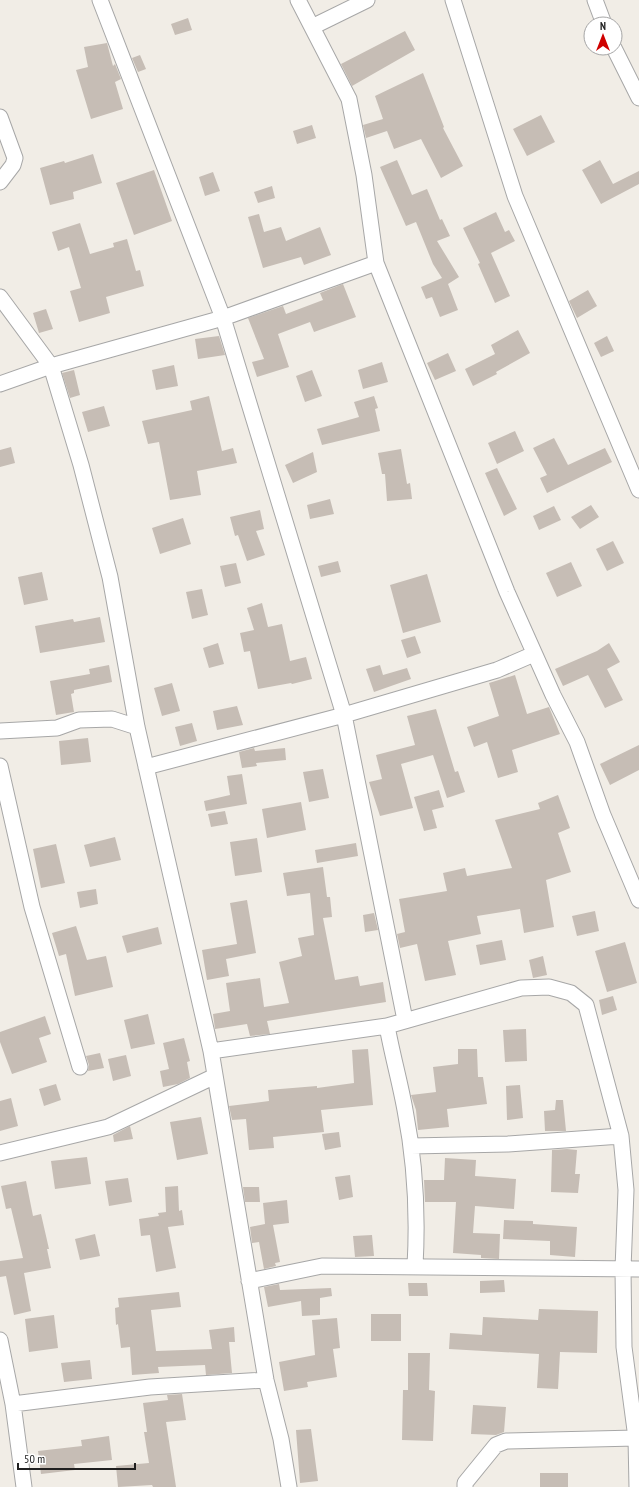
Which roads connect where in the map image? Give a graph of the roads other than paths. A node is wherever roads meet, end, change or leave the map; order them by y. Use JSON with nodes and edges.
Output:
{"nodes":[{"id":1,"x":100,"y":0,"type":"edge"},
{"id":2,"x":298,"y":0,"type":"edge"},
{"id":3,"x":368,"y":0,"type":"edge"},
{"id":4,"x":453,"y":0,"type":"edge"},
{"id":5,"x":595,"y":0,"type":"edge"},
{"id":6,"x":601,"y":16,"type":"edge"},
{"id":7,"x":312,"y":27,"type":"junction"},
{"id":8,"x":618,"y":56,"type":"edge"},
{"id":9,"x":639,"y":98,"type":"edge"},
{"id":10,"x":0,"y":117,"type":"edge"},
{"id":11,"x":0,"y":182,"type":"edge"},
{"id":12,"x":376,"y":263,"type":"junction"},
{"id":13,"x":0,"y":297,"type":"edge"},
{"id":14,"x":223,"y":318,"type":"junction"},
{"id":15,"x":51,"y":366,"type":"junction"},
{"id":16,"x":0,"y":384,"type":"edge"},
{"id":17,"x":639,"y":490,"type":"edge"},
{"id":18,"x":534,"y":654,"type":"junction"},
{"id":19,"x":344,"y":715,"type":"junction"},
{"id":20,"x":137,"y":726,"type":"junction"},
{"id":21,"x":0,"y":731,"type":"edge"},
{"id":22,"x":0,"y":766,"type":"edge"},
{"id":23,"x":146,"y":766,"type":"junction"},
{"id":24,"x":639,"y":900,"type":"edge"},
{"id":25,"x":405,"y":1020,"type":"junction"},
{"id":26,"x":386,"y":1026,"type":"junction"},
{"id":27,"x":210,"y":1051,"type":"junction"},
{"id":28,"x":80,"y":1067,"type":"dead end"},
{"id":29,"x":215,"y":1076,"type":"junction"},
{"id":30,"x":622,"y":1136,"type":"junction"},
{"id":31,"x":411,"y":1146,"type":"junction"},
{"id":32,"x":0,"y":1153,"type":"edge"},
{"id":33,"x":415,"y":1266,"type":"junction"},
{"id":34,"x":623,"y":1269,"type":"junction"},
{"id":35,"x":639,"y":1269,"type":"edge"},
{"id":36,"x":249,"y":1281,"type":"junction"},
{"id":37,"x":0,"y":1340,"type":"edge"},
{"id":38,"x":266,"y":1380,"type":"junction"},
{"id":39,"x":13,"y":1404,"type":"junction"},
{"id":40,"x":636,"y":1438,"type":"junction"},
{"id":41,"x":24,"y":1487,"type":"edge"},
{"id":42,"x":289,"y":1487,"type":"edge"},
{"id":43,"x":465,"y":1487,"type":"edge"},
{"id":44,"x":637,"y":1487,"type":"edge"}],
"edges":[{"from":1,"to":14,"type":"street"},
{"from":2,"to":7,"type":"street"},
{"from":3,"to":7,"type":"street"},
{"from":4,"to":17,"type":"street"},
{"from":5,"to":6,"type":"street"},
{"from":7,"to":12,"type":"street"},
{"from":8,"to":9,"type":"street"},
{"from":10,"to":11,"type":"street"},
{"from":12,"to":14,"type":"street"},
{"from":12,"to":18,"type":"street"},
{"from":13,"to":15,"type":"street"},
{"from":14,"to":15,"type":"street"},
{"from":14,"to":19,"type":"street"},
{"from":15,"to":16,"type":"street"},
{"from":15,"to":20,"type":"street"},
{"from":18,"to":19,"type":"street"},
{"from":18,"to":24,"type":"street"},
{"from":19,"to":23,"type":"street"},
{"from":19,"to":25,"type":"street"},
{"from":20,"to":21,"type":"street"},
{"from":20,"to":23,"type":"street"},
{"from":22,"to":28,"type":"street"},
{"from":23,"to":27,"type":"street"},
{"from":25,"to":26,"type":"street"},
{"from":25,"to":30,"type":"street"},
{"from":26,"to":27,"type":"street"},
{"from":26,"to":31,"type":"street"},
{"from":27,"to":29,"type":"street"},
{"from":29,"to":32,"type":"street"},
{"from":29,"to":36,"type":"street"},
{"from":30,"to":31,"type":"street"},
{"from":30,"to":34,"type":"street"},
{"from":31,"to":33,"type":"street"},
{"from":33,"to":34,"type":"street"},
{"from":33,"to":36,"type":"street"},
{"from":34,"to":35,"type":"street"},
{"from":34,"to":40,"type":"street"},
{"from":36,"to":38,"type":"street"},
{"from":37,"to":39,"type":"street"},
{"from":38,"to":39,"type":"street"},
{"from":38,"to":42,"type":"street"},
{"from":39,"to":41,"type":"street"},
{"from":40,"to":43,"type":"street"},
{"from":40,"to":44,"type":"street"}]}
